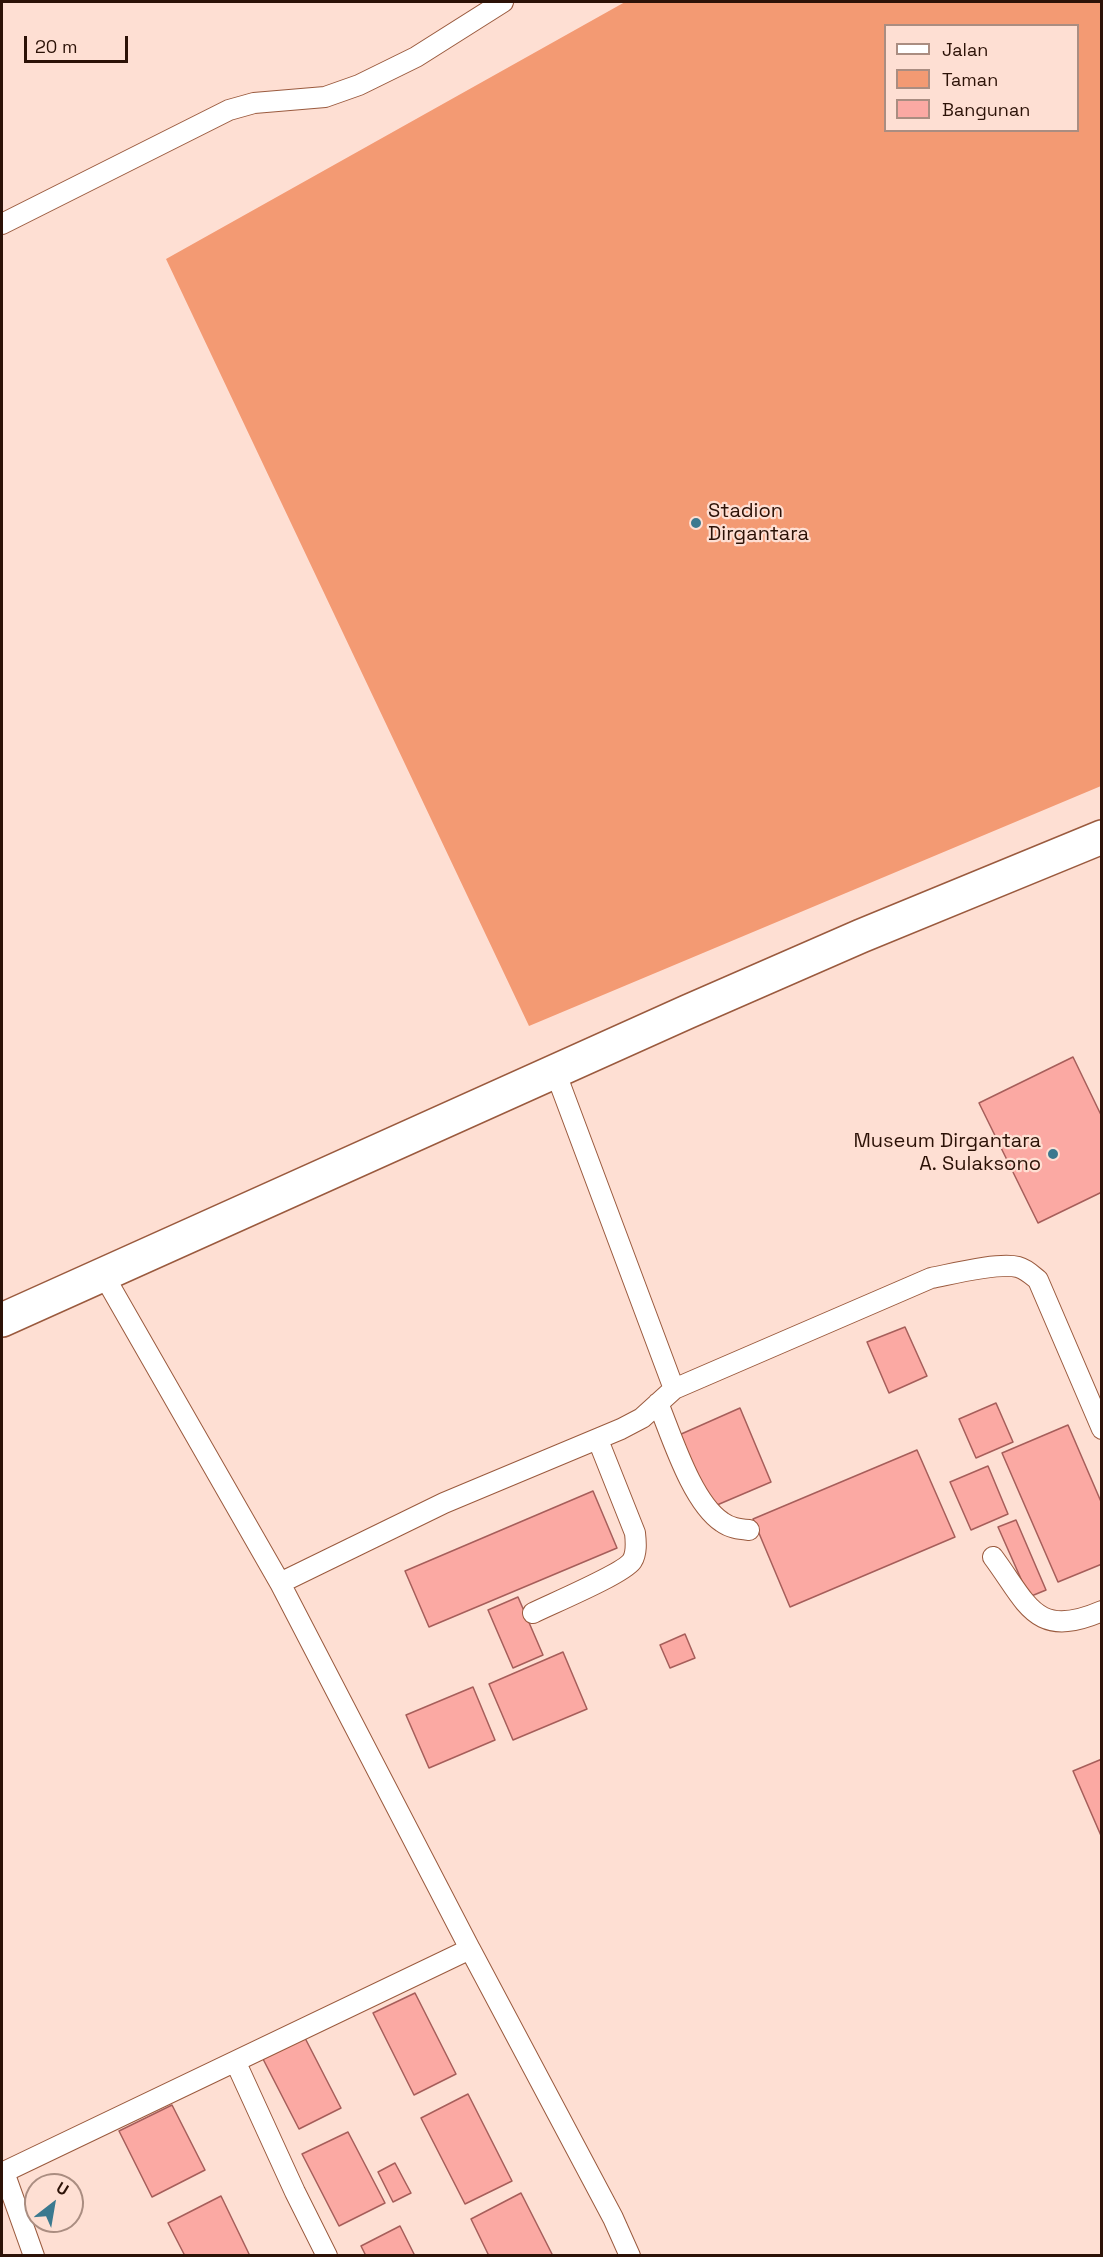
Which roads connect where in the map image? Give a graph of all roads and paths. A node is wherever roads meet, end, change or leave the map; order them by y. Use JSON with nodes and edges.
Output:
{"nodes":[{"id":1,"x":503,"y":2,"type":"edge"},
{"id":2,"x":2,"y":224,"type":"edge"},
{"id":3,"x":1101,"y":837,"type":"edge"},
{"id":4,"x":555,"y":1071,"type":"junction"},
{"id":5,"x":104,"y":1274,"type":"junction"},
{"id":6,"x":2,"y":1320,"type":"edge"},
{"id":7,"x":674,"y":1389,"type":"junction"},
{"id":8,"x":658,"y":1403,"type":"junction"},
{"id":9,"x":1101,"y":1429,"type":"edge"},
{"id":10,"x":598,"y":1440,"type":"junction"},
{"id":11,"x":749,"y":1530,"type":"dead end"},
{"id":12,"x":993,"y":1557,"type":"dead end"},
{"id":13,"x":280,"y":1583,"type":"junction"},
{"id":14,"x":1101,"y":1611,"type":"edge"},
{"id":15,"x":533,"y":1613,"type":"dead end"},
{"id":16,"x":470,"y":1949,"type":"junction"},
{"id":17,"x":236,"y":2063,"type":"junction"},
{"id":18,"x":3,"y":2173,"type":"edge"},
{"id":19,"x":34,"y":2256,"type":"edge"},
{"id":20,"x":327,"y":2256,"type":"edge"},
{"id":21,"x":630,"y":2256,"type":"edge"}],
"edges":[{"from":1,"to":2,"type":"lane"},
{"from":3,"to":4,"type":"street"},
{"from":4,"to":5,"type":"street"},
{"from":4,"to":7,"type":"lane"},
{"from":5,"to":6,"type":"street"},
{"from":5,"to":13,"type":"lane"},
{"from":7,"to":8,"type":"lane"},
{"from":7,"to":9,"type":"lane"},
{"from":8,"to":10,"type":"lane"},
{"from":8,"to":11,"type":"lane"},
{"from":10,"to":13,"type":"lane"},
{"from":10,"to":15,"type":"lane"},
{"from":12,"to":14,"type":"lane"},
{"from":13,"to":16,"type":"lane"},
{"from":16,"to":17,"type":"lane"},
{"from":16,"to":21,"type":"lane"},
{"from":17,"to":18,"type":"lane"},
{"from":17,"to":20,"type":"lane"},
{"from":18,"to":19,"type":"lane"}]}
